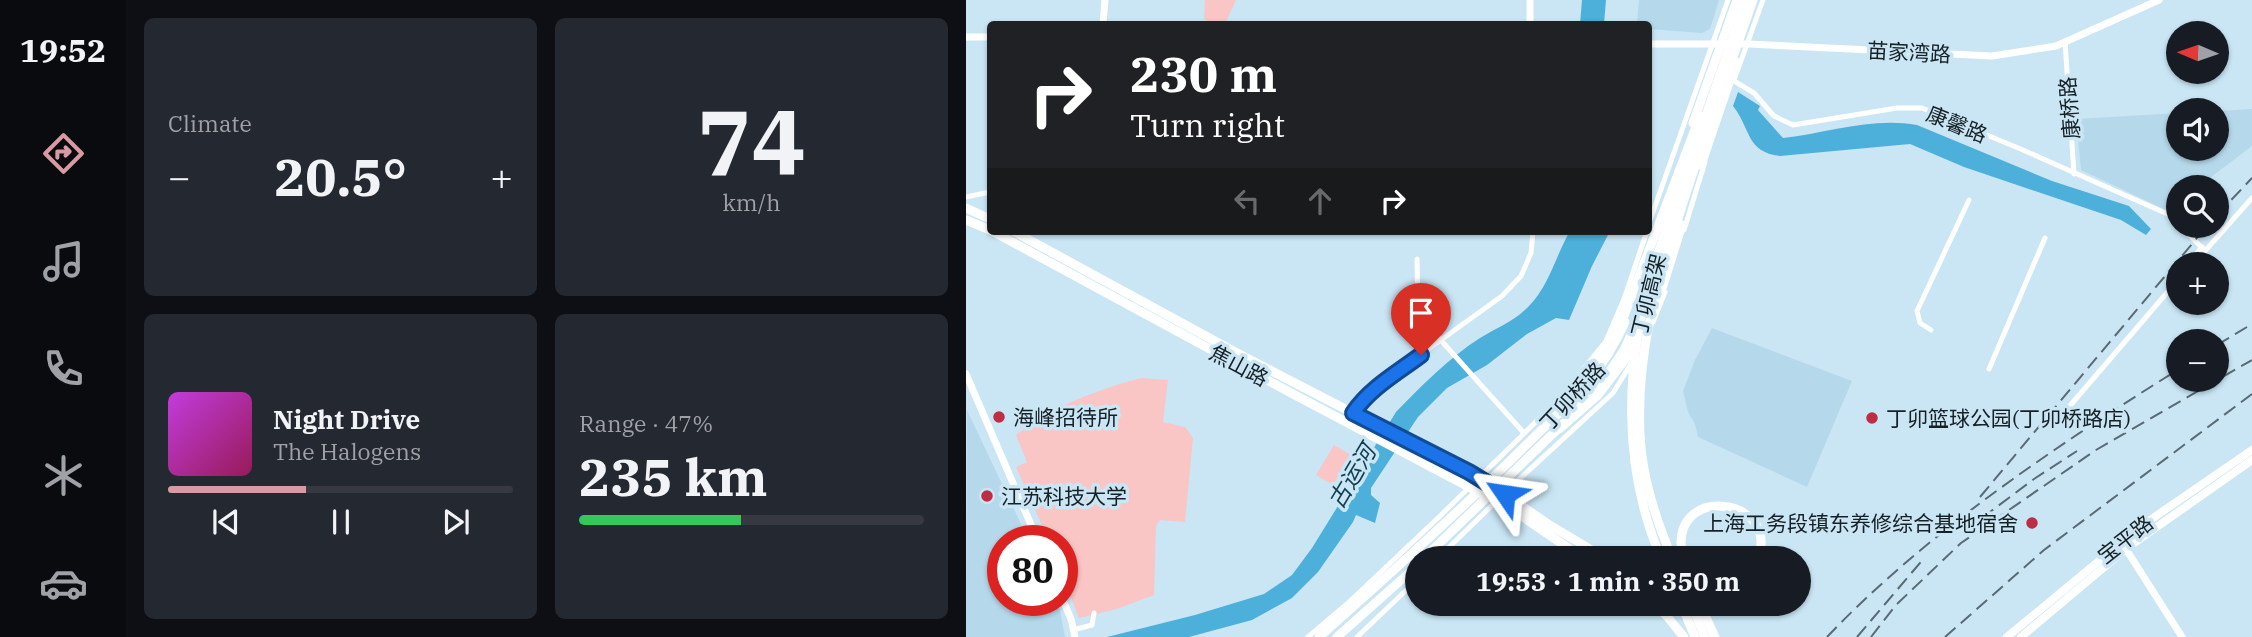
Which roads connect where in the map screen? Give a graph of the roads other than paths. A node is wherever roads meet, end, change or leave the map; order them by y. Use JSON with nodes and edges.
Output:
{"nodes":[{"id":1,"x":1105,"y":0,"type":"edge"},
{"id":2,"x":1530,"y":0,"type":"edge"},
{"id":3,"x":1728,"y":0,"type":"edge"},
{"id":4,"x":1737,"y":0,"type":"edge"},
{"id":5,"x":1745,"y":0,"type":"edge"},
{"id":6,"x":1754,"y":0,"type":"edge"},
{"id":7,"x":1763,"y":0,"type":"edge"},
{"id":8,"x":2159,"y":0,"type":"edge"},
{"id":9,"x":1103,"y":21,"type":"edge"},
{"id":10,"x":1530,"y":21,"type":"edge"},
{"id":11,"x":1743,"y":29,"type":"junction"},
{"id":12,"x":966,"y":37,"type":"edge"},
{"id":13,"x":987,"y":37,"type":"edge"},
{"id":14,"x":2065,"y":42,"type":"junction"},
{"id":15,"x":1652,"y":44,"type":"edge"},
{"id":16,"x":1718,"y":44,"type":"junction"},
{"id":17,"x":1745,"y":44,"type":"junction"},
{"id":18,"x":1734,"y":81,"type":"junction"},
{"id":19,"x":1714,"y":86,"type":"junction"},
{"id":20,"x":2074,"y":174,"type":"junction"},
{"id":21,"x":987,"y":193,"type":"edge"},
{"id":22,"x":966,"y":197,"type":"edge"},
{"id":23,"x":2252,"y":198,"type":"edge"},
{"id":24,"x":1969,"y":200,"type":"dead end"},
{"id":25,"x":966,"y":208,"type":"edge"},
{"id":26,"x":2166,"y":213,"type":"edge"},
{"id":27,"x":1652,"y":216,"type":"edge"},
{"id":28,"x":987,"y":218,"type":"edge"},
{"id":29,"x":966,"y":220,"type":"edge"},
{"id":30,"x":987,"y":229,"type":"edge"},
{"id":31,"x":998,"y":235,"type":"edge"},
{"id":32,"x":1020,"y":235,"type":"edge"},
{"id":33,"x":1533,"y":235,"type":"edge"},
{"id":34,"x":1646,"y":235,"type":"edge"},
{"id":35,"x":2045,"y":238,"type":"dead end"},
{"id":36,"x":2193,"y":238,"type":"edge"},
{"id":37,"x":2202,"y":247,"type":"junction"},
{"id":38,"x":2198,"y":252,"type":"edge"},
{"id":39,"x":1417,"y":259,"type":"dead end"},
{"id":40,"x":1658,"y":266,"type":"junction"},
{"id":41,"x":2166,"y":294,"type":"edge"},
{"id":42,"x":1931,"y":330,"type":"dead end"},
{"id":43,"x":1442,"y":340,"type":"junction"},
{"id":44,"x":1989,"y":369,"type":"dead end"},
{"id":45,"x":966,"y":374,"type":"edge"},
{"id":46,"x":969,"y":387,"type":"edge"},
{"id":47,"x":1353,"y":413,"type":"junction"},
{"id":48,"x":1552,"y":420,"type":"junction"},
{"id":49,"x":2056,"y":422,"type":"dead end"},
{"id":50,"x":1559,"y":429,"type":"junction"},
{"id":51,"x":1524,"y":433,"type":"junction"},
{"id":52,"x":2252,"y":450,"type":"edge"},
{"id":53,"x":2252,"y":460,"type":"edge"},
{"id":54,"x":1470,"y":486,"type":"junction"},
{"id":55,"x":1493,"y":488,"type":"junction"},
{"id":56,"x":1483,"y":494,"type":"junction"},
{"id":57,"x":1031,"y":525,"type":"edge"},
{"id":58,"x":2123,"y":545,"type":"junction"},
{"id":59,"x":1435,"y":546,"type":"edge"},
{"id":60,"x":1447,"y":546,"type":"edge"},
{"id":61,"x":1568,"y":546,"type":"edge"},
{"id":62,"x":1585,"y":546,"type":"edge"},
{"id":63,"x":1657,"y":546,"type":"edge"},
{"id":64,"x":1668,"y":546,"type":"edge"},
{"id":65,"x":1681,"y":546,"type":"edge"},
{"id":66,"x":1760,"y":546,"type":"edge"},
{"id":67,"x":1405,"y":577,"type":"edge"},
{"id":68,"x":1405,"y":591,"type":"edge"},
{"id":69,"x":1094,"y":613,"type":"dead end"},
{"id":70,"x":1068,"y":616,"type":"edge"},
{"id":71,"x":1667,"y":616,"type":"edge"},
{"id":72,"x":1705,"y":616,"type":"edge"},
{"id":73,"x":1695,"y":630,"type":"edge"},
{"id":74,"x":1074,"y":633,"type":"edge"},
{"id":75,"x":1308,"y":637,"type":"edge"},
{"id":76,"x":1319,"y":637,"type":"edge"},
{"id":77,"x":1337,"y":637,"type":"edge"},
{"id":78,"x":1357,"y":637,"type":"edge"},
{"id":79,"x":1684,"y":637,"type":"edge"},
{"id":80,"x":1705,"y":637,"type":"edge"},
{"id":81,"x":1715,"y":637,"type":"edge"},
{"id":82,"x":2007,"y":637,"type":"edge"},
{"id":83,"x":2021,"y":637,"type":"edge"},
{"id":84,"x":2182,"y":637,"type":"edge"}],
"edges":[{"from":1,"to":9,"type":"street"},
{"from":2,"to":10,"type":"street"},
{"from":3,"to":16,"type":"street"},
{"from":4,"to":16,"type":"main road","name":"丁卯桥路"},
{"from":5,"to":19,"type":"main road","name":"丁卯高架"},
{"from":6,"to":11,"type":"main road","name":"丁卯高架"},
{"from":6,"to":17,"type":"main road","name":"丁卯桥路"},
{"from":7,"to":17,"type":"street"},
{"from":8,"to":14,"type":"street","name":"苗家湾路"},
{"from":11,"to":40,"type":"main road","name":"丁卯高架"},
{"from":11,"to":50,"type":"main road"},
{"from":12,"to":13,"type":"street"},
{"from":14,"to":17,"type":"street","name":"苗家湾路"},
{"from":14,"to":20,"type":"street","name":"康桥路"},
{"from":15,"to":16,"type":"street","name":"苗家湾路"},
{"from":16,"to":17,"type":"street","name":"苗家湾路"},
{"from":16,"to":27,"type":"street"},
{"from":16,"to":48,"type":"main road","name":"丁卯桥路"},
{"from":17,"to":18,"type":"street"},
{"from":17,"to":50,"type":"main road","name":"丁卯桥路"},
{"from":18,"to":20,"type":"street","name":"康馨路"},
{"from":18,"to":55,"type":"street"},
{"from":19,"to":40,"type":"main road","name":"丁卯高架"},
{"from":19,"to":48,"type":"main road"},
{"from":20,"to":26,"type":"street","name":"康馨路"},
{"from":21,"to":22,"type":"street"},
{"from":23,"to":37,"type":"street"},
{"from":24,"to":42,"type":"street"},
{"from":25,"to":28,"type":"main road"},
{"from":29,"to":30,"type":"main road","name":"焦山路"},
{"from":31,"to":54,"type":"main road","name":"焦山路"},
{"from":32,"to":47,"type":"main road","name":"焦山路"},
{"from":33,"to":43,"type":"street"},
{"from":34,"to":51,"type":"street"},
{"from":35,"to":44,"type":"street"},
{"from":36,"to":37,"type":"street","name":"康馨路"},
{"from":37,"to":38,"type":"street"},
{"from":39,"to":43,"type":"street"},
{"from":40,"to":63,"type":"main road","name":"丁卯高架"},
{"from":40,"to":64,"type":"main road","name":"丁卯高架"},
{"from":41,"to":49,"type":"street"},
{"from":43,"to":47,"type":"street"},
{"from":43,"to":51,"type":"street"},
{"from":45,"to":46,"type":"street"},
{"from":46,"to":57,"type":"street"},
{"from":47,"to":55,"type":"main road","name":"焦山路"},
{"from":48,"to":55,"type":"main road","name":"丁卯桥路"},
{"from":50,"to":55,"type":"main road","name":"丁卯桥路"},
{"from":51,"to":55,"type":"street"},
{"from":52,"to":58,"type":"main road","name":"宝平路"},
{"from":53,"to":58,"type":"main road","name":"宝平路"},
{"from":54,"to":55,"type":"street"},
{"from":54,"to":56,"type":"main road","name":"焦山路"},
{"from":54,"to":75,"type":"street"},
{"from":55,"to":56,"type":"main road","name":"焦山路"},
{"from":55,"to":56,"type":"main road","name":"丁卯桥路"},
{"from":55,"to":60,"type":"street"},
{"from":55,"to":61,"type":"main road"},
{"from":55,"to":62,"type":"main road"},
{"from":56,"to":59,"type":"main road","name":"丁卯桥路"},
{"from":56,"to":76,"type":"main road","name":"丁卯桥路"},
{"from":58,"to":82,"type":"main road","name":"宝平路"},
{"from":58,"to":83,"type":"main road","name":"宝平路"},
{"from":58,"to":84,"type":"street"},
{"from":65,"to":66,"type":"main road"},
{"from":67,"to":77,"type":"main road"},
{"from":68,"to":78,"type":"street"},
{"from":69,"to":74,"type":"street"},
{"from":70,"to":74,"type":"street"},
{"from":71,"to":79,"type":"main road"},
{"from":72,"to":81,"type":"main road"},
{"from":73,"to":80,"type":"main road"}]}
